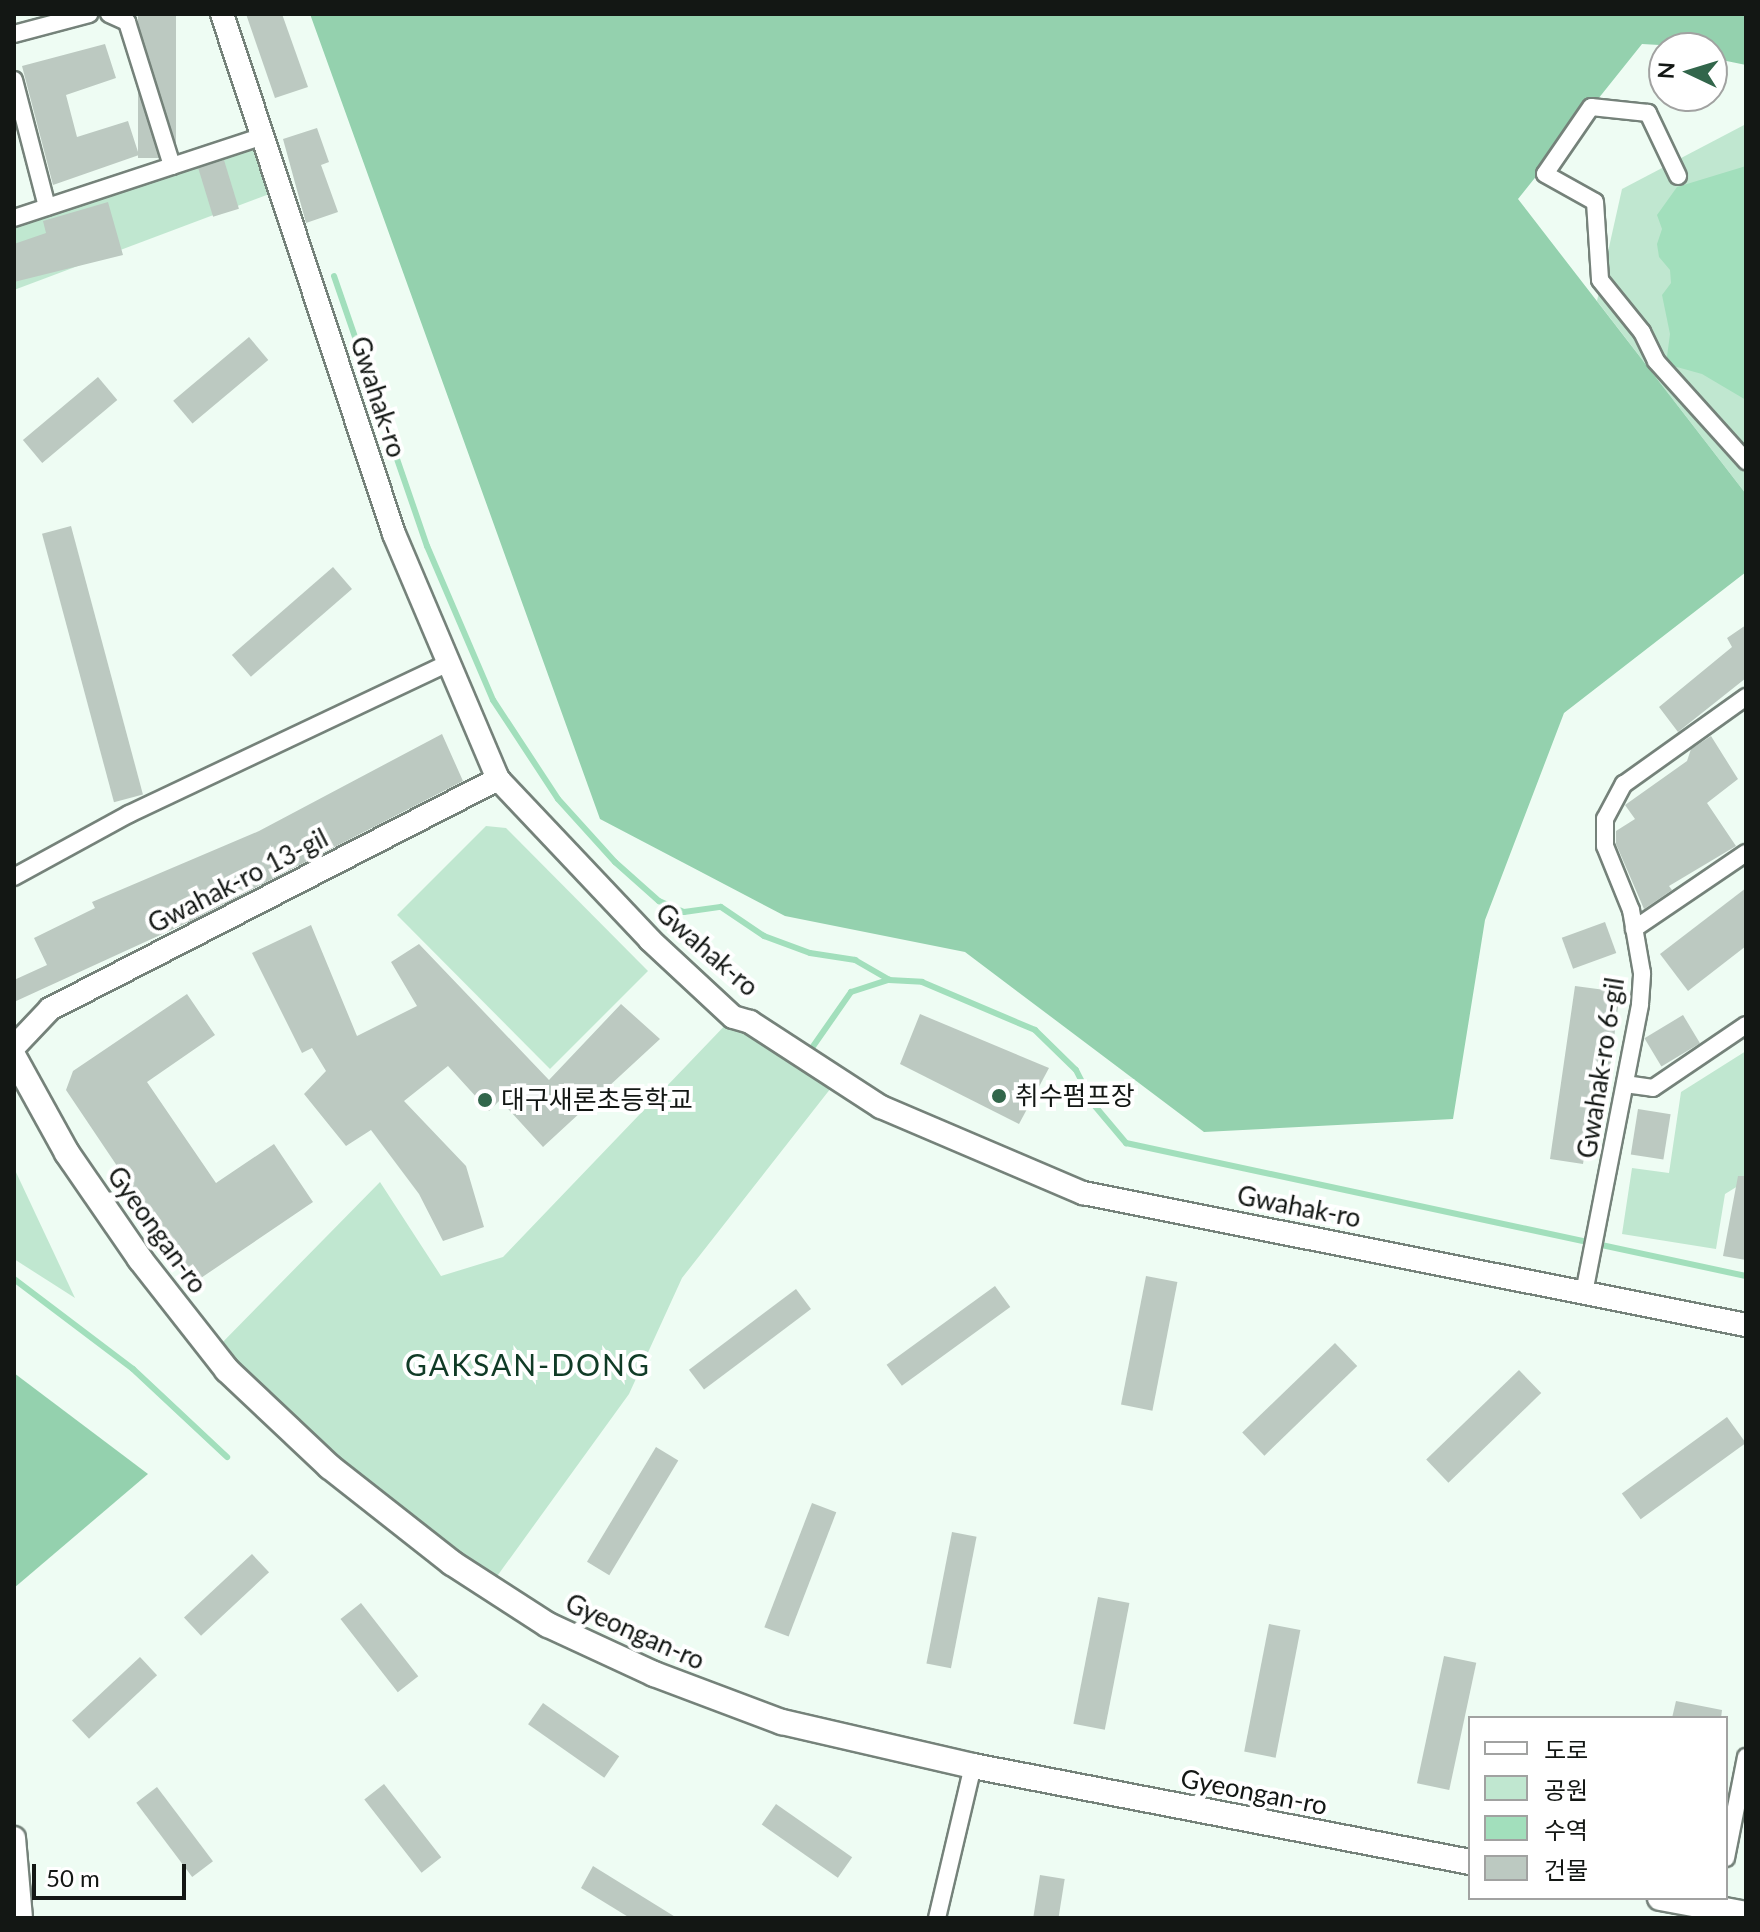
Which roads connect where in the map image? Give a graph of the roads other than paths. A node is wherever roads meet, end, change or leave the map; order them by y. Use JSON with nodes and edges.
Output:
{"nodes":[{"id":1,"x":89,"y":14,"type":"edge"},
{"id":2,"x":109,"y":14,"type":"edge"},
{"id":3,"x":222,"y":14,"type":"edge"},
{"id":4,"x":14,"y":34,"type":"edge"},
{"id":5,"x":14,"y":80,"type":"edge"},
{"id":6,"x":263,"y":136,"type":"junction"},
{"id":7,"x":172,"y":166,"type":"junction"},
{"id":8,"x":1678,"y":176,"type":"dead end"},
{"id":9,"x":47,"y":207,"type":"junction"},
{"id":10,"x":14,"y":218,"type":"edge"},
{"id":11,"x":1746,"y":461,"type":"edge"},
{"id":12,"x":449,"y":663,"type":"junction"},
{"id":13,"x":1746,"y":697,"type":"edge"},
{"id":14,"x":498,"y":779,"type":"junction"},
{"id":15,"x":1746,"y":853,"type":"edge"},
{"id":16,"x":14,"y":877,"type":"edge"},
{"id":17,"x":1634,"y":929,"type":"junction"},
{"id":18,"x":1746,"y":1025,"type":"edge"},
{"id":19,"x":14,"y":1047,"type":"edge"},
{"id":20,"x":14,"y":1057,"type":"edge"},
{"id":21,"x":1625,"y":1084,"type":"junction"},
{"id":22,"x":1584,"y":1293,"type":"junction"},
{"id":23,"x":1746,"y":1325,"type":"edge"},
{"id":24,"x":1746,"y":1757,"type":"edge"},
{"id":25,"x":973,"y":1766,"type":"junction"},
{"id":26,"x":14,"y":1838,"type":"edge"},
{"id":27,"x":1728,"y":1848,"type":"edge"},
{"id":28,"x":1468,"y":1862,"type":"edge"},
{"id":29,"x":1671,"y":1900,"type":"edge"},
{"id":30,"x":1716,"y":1908,"type":"edge"},
{"id":31,"x":1746,"y":1914,"type":"edge"},
{"id":32,"x":21,"y":1918,"type":"edge"},
{"id":33,"x":937,"y":1918,"type":"edge"}],
"edges":[{"from":1,"to":4,"type":"street"},
{"from":2,"to":7,"type":"street"},
{"from":3,"to":6,"type":"street","name":"Gwahak-ro"},
{"from":5,"to":9,"type":"street"},
{"from":6,"to":7,"type":"street"},
{"from":6,"to":12,"type":"street","name":"Gwahak-ro"},
{"from":7,"to":9,"type":"street"},
{"from":8,"to":11,"type":"street"},
{"from":9,"to":10,"type":"street"},
{"from":12,"to":14,"type":"street","name":"Gwahak-ro"},
{"from":12,"to":16,"type":"street"},
{"from":13,"to":17,"type":"street","name":"Gwahak-ro 6-gil"},
{"from":14,"to":19,"type":"street","name":"Gwahak-ro 13-gil"},
{"from":14,"to":22,"type":"street","name":"Gwahak-ro"},
{"from":15,"to":17,"type":"street"},
{"from":17,"to":21,"type":"street","name":"Gwahak-ro 6-gil"},
{"from":18,"to":21,"type":"street"},
{"from":20,"to":25,"type":"main road","name":"Gyeongan-ro"},
{"from":21,"to":22,"type":"street","name":"Gwahak-ro 6-gil"},
{"from":22,"to":23,"type":"street","name":"Gwahak-ro"},
{"from":24,"to":27,"type":"street"},
{"from":25,"to":28,"type":"main road","name":"Gyeongan-ro"},
{"from":25,"to":33,"type":"street"},
{"from":26,"to":32,"type":"street"},
{"from":29,"to":30,"type":"main road"},
{"from":30,"to":31,"type":"main road"}]}
